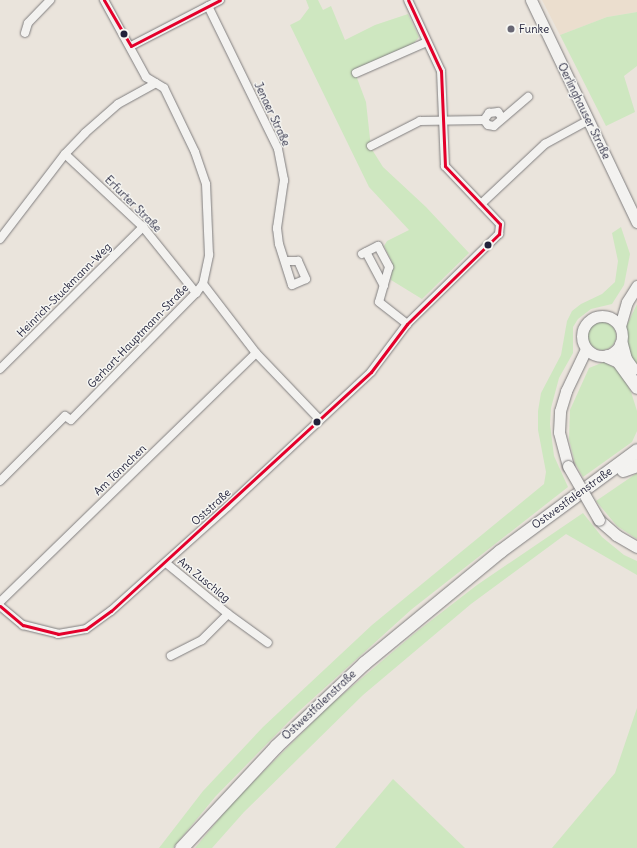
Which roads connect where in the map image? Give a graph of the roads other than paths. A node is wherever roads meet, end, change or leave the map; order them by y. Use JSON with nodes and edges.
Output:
{"nodes":[{"id":1,"x":50,"y":0,"type":"edge"},
{"id":2,"x":104,"y":0,"type":"edge"},
{"id":3,"x":220,"y":0,"type":"edge"},
{"id":4,"x":408,"y":0,"type":"edge"},
{"id":5,"x":531,"y":0,"type":"edge"},
{"id":6,"x":208,"y":6,"type":"junction"},
{"id":7,"x":25,"y":33,"type":"dead end"},
{"id":8,"x":427,"y":42,"type":"junction"},
{"id":9,"x":130,"y":46,"type":"junction"},
{"id":10,"x":356,"y":73,"type":"dead end"},
{"id":11,"x":156,"y":83,"type":"junction"},
{"id":12,"x":528,"y":97,"type":"dead end"},
{"id":13,"x":588,"y":120,"type":"junction"},
{"id":14,"x":443,"y":121,"type":"junction"},
{"id":15,"x":371,"y":146,"type":"dead end"},
{"id":16,"x":65,"y":154,"type":"junction"},
{"id":17,"x":481,"y":204,"type":"junction"},
{"id":18,"x":637,"y":222,"type":"edge"},
{"id":19,"x":143,"y":227,"type":"junction"},
{"id":20,"x":0,"y":239,"type":"edge"},
{"id":21,"x":285,"y":261,"type":"dead end"},
{"id":22,"x":203,"y":284,"type":"junction"},
{"id":23,"x":384,"y":286,"type":"junction"},
{"id":24,"x":637,"y":286,"type":"edge"},
{"id":25,"x":196,"y":293,"type":"junction"},
{"id":26,"x":627,"y":302,"type":"junction"},
{"id":27,"x":609,"y":317,"type":"junction"},
{"id":28,"x":407,"y":324,"type":"junction"},
{"id":29,"x":620,"y":326,"type":"junction"},
{"id":30,"x":621,"y":344,"type":"junction"},
{"id":31,"x":586,"y":349,"type":"junction"},
{"id":32,"x":256,"y":353,"type":"junction"},
{"id":33,"x":602,"y":356,"type":"junction"},
{"id":34,"x":0,"y":370,"type":"edge"},
{"id":35,"x":576,"y":370,"type":"junction"},
{"id":36,"x":637,"y":375,"type":"edge"},
{"id":37,"x":637,"y":387,"type":"edge"},
{"id":38,"x":319,"y":419,"type":"junction"},
{"id":39,"x":637,"y":441,"type":"edge"},
{"id":40,"x":637,"y":450,"type":"edge"},
{"id":41,"x":637,"y":460,"type":"edge"},
{"id":42,"x":637,"y":465,"type":"edge"},
{"id":43,"x":620,"y":467,"type":"junction"},
{"id":44,"x":0,"y":481,"type":"edge"},
{"id":45,"x":637,"y":547,"type":"edge"},
{"id":46,"x":166,"y":563,"type":"junction"},
{"id":47,"x":0,"y":602,"type":"edge"},
{"id":48,"x":0,"y":606,"type":"edge"},
{"id":49,"x":228,"y":614,"type":"junction"},
{"id":50,"x":268,"y":643,"type":"dead end"},
{"id":51,"x":171,"y":656,"type":"dead end"},
{"id":52,"x":181,"y":848,"type":"edge"}],
"edges":[{"from":1,"to":7,"type":"street"},
{"from":2,"to":9,"type":"street","name":"Gerhart-Hauptmann-Straße"},
{"from":3,"to":6,"type":"street"},
{"from":4,"to":8,"type":"street"},
{"from":5,"to":13,"type":"main road","name":"Oerlinghauser Straße"},
{"from":6,"to":9,"type":"street"},
{"from":6,"to":21,"type":"street","name":"Jenaer Straße"},
{"from":8,"to":10,"type":"street"},
{"from":8,"to":14,"type":"street"},
{"from":9,"to":11,"type":"street","name":"Gerhart-Hauptmann-Straße"},
{"from":11,"to":16,"type":"street"},
{"from":11,"to":22,"type":"street","name":"Gerhart-Hauptmann-Straße"},
{"from":12,"to":14,"type":"street"},
{"from":13,"to":17,"type":"street"},
{"from":13,"to":18,"type":"main road","name":"Oerlinghauser Straße"},
{"from":14,"to":15,"type":"street"},
{"from":14,"to":17,"type":"street"},
{"from":16,"to":19,"type":"street","name":"Erfurter Straße"},
{"from":16,"to":20,"type":"street"},
{"from":17,"to":28,"type":"street","name":"Oststraße"},
{"from":19,"to":25,"type":"street","name":"Erfurter Straße"},
{"from":19,"to":34,"type":"street","name":"Heinrich-Stuckmann-Weg"},
{"from":22,"to":25,"type":"street","name":"Gerhart-Hauptmann-Straße"},
{"from":22,"to":32,"type":"street"},
{"from":23,"to":23,"type":"street"},
{"from":23,"to":28,"type":"street"},
{"from":24,"to":26,"type":"main road"},
{"from":25,"to":44,"type":"street","name":"Gerhart-Hauptmann-Straße"},
{"from":26,"to":27,"type":"main road"},
{"from":26,"to":29,"type":"main road"},
{"from":27,"to":29,"type":"main road"},
{"from":27,"to":31,"type":"main road"},
{"from":28,"to":38,"type":"street","name":"Oststraße"},
{"from":29,"to":30,"type":"main road"},
{"from":30,"to":33,"type":"main road"},
{"from":30,"to":36,"type":"main road"},
{"from":31,"to":33,"type":"main road"},
{"from":31,"to":35,"type":"main road"},
{"from":32,"to":38,"type":"street"},
{"from":32,"to":47,"type":"street","name":"Am Tönnchen"},
{"from":33,"to":35,"type":"main road"},
{"from":33,"to":37,"type":"main road"},
{"from":35,"to":45,"type":"main road","bridge":true},
{"from":38,"to":46,"type":"street","name":"Oststraße"},
{"from":39,"to":43,"type":"main road"},
{"from":40,"to":43,"type":"main road","name":"Ostwestfalenstraße"},
{"from":41,"to":43,"type":"main road","name":"Ostwestfalenstraße"},
{"from":42,"to":43,"type":"main road"},
{"from":43,"to":52,"type":"main road","name":"Ostwestfalenstraße"},
{"from":46,"to":48,"type":"street","name":"Oststraße"},
{"from":46,"to":49,"type":"street","name":"Am Zuschlag"},
{"from":49,"to":50,"type":"street","name":"Am Zuschlag"},
{"from":49,"to":51,"type":"street","name":"Am Zuschlag"}]}
